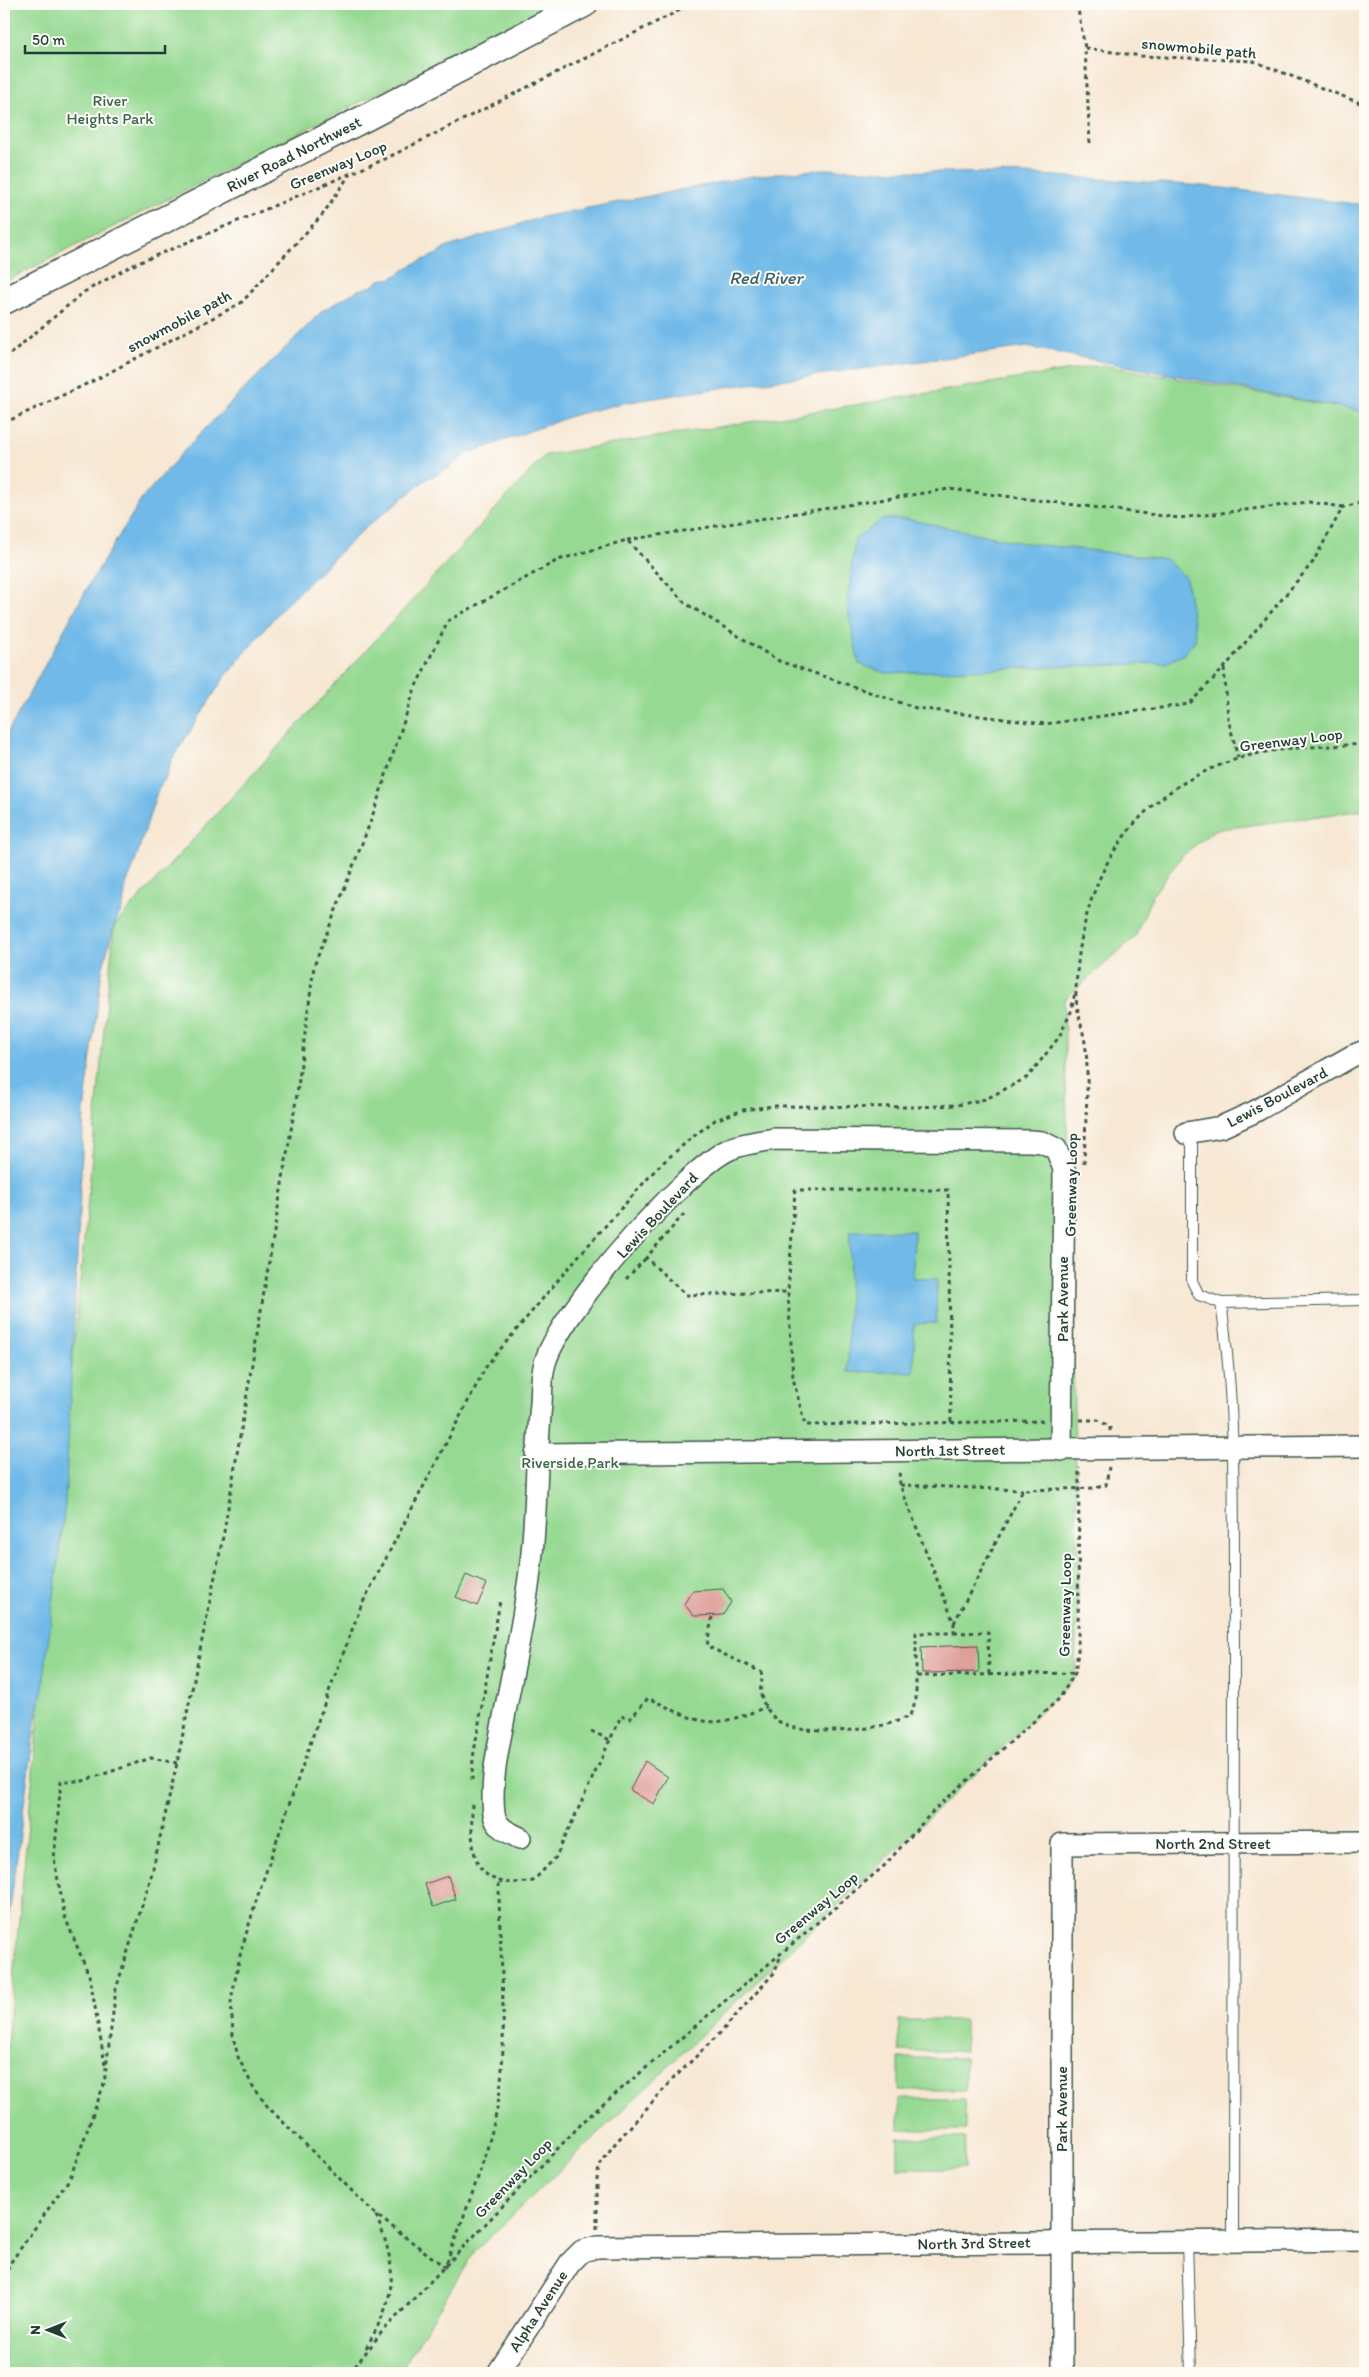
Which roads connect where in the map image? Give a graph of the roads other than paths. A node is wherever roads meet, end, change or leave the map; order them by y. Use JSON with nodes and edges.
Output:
{"nodes":[{"id":1,"x":584,"y":4,"type":"edge"},
{"id":2,"x":4,"y":301,"type":"edge"},
{"id":3,"x":1365,"y":1051,"type":"edge"},
{"id":4,"x":1186,"y":1133,"type":"joint"},
{"id":5,"x":1056,"y":1149,"type":"joint"},
{"id":6,"x":1365,"y":1300,"type":"edge"},
{"id":7,"x":1221,"y":1303,"type":"junction"},
{"id":8,"x":1232,"y":1446,"type":"junction"},
{"id":9,"x":1365,"y":1446,"type":"edge"},
{"id":10,"x":1070,"y":1450,"type":"junction"},
{"id":11,"x":536,"y":1454,"type":"junction"},
{"id":12,"x":520,"y":1838,"type":"dead end"},
{"id":13,"x":1365,"y":1842,"type":"edge"},
{"id":14,"x":1235,"y":1843,"type":"junction"},
{"id":15,"x":1062,"y":1844,"type":"joint"},
{"id":16,"x":1233,"y":2240,"type":"junction"},
{"id":17,"x":1365,"y":2240,"type":"edge"},
{"id":18,"x":1187,"y":2241,"type":"junction"},
{"id":19,"x":1061,"y":2242,"type":"junction"},
{"id":20,"x":590,"y":2249,"type":"joint"},
{"id":21,"x":498,"y":2373,"type":"edge"},
{"id":22,"x":1062,"y":2373,"type":"edge"},
{"id":23,"x":1190,"y":2373,"type":"edge"}],
"edges":[{"from":1,"to":2,"type":"street","name":"River Road Northwest"},
{"from":3,"to":4,"type":"street","name":"Lewis Boulevard"},
{"from":4,"to":7,"type":"lane"},
{"from":5,"to":10,"type":"street","name":"Park Avenue"},
{"from":5,"to":11,"type":"street","name":"Lewis Boulevard"},
{"from":6,"to":7,"type":"lane"},
{"from":7,"to":8,"type":"lane"},
{"from":8,"to":9,"type":"street","name":"North 1st Street"},
{"from":8,"to":10,"type":"street","name":"North 1st Street"},
{"from":8,"to":14,"type":"lane"},
{"from":10,"to":11,"type":"street","name":"North 1st Street"},
{"from":11,"to":12,"type":"street","name":"Lewis Boulevard"},
{"from":13,"to":14,"type":"street","name":"North 2nd Street"},
{"from":14,"to":15,"type":"street","name":"North 2nd Street"},
{"from":14,"to":16,"type":"lane"},
{"from":15,"to":19,"type":"street","name":"Park Avenue"},
{"from":16,"to":17,"type":"street","name":"North 3rd Street"},
{"from":16,"to":18,"type":"street","name":"North 3rd Street"},
{"from":18,"to":19,"type":"street","name":"North 3rd Street"},
{"from":18,"to":23,"type":"lane"},
{"from":19,"to":20,"type":"street","name":"North 3rd Street"},
{"from":19,"to":22,"type":"street","name":"Park Avenue"},
{"from":20,"to":21,"type":"street","name":"Alpha Avenue"}]}
